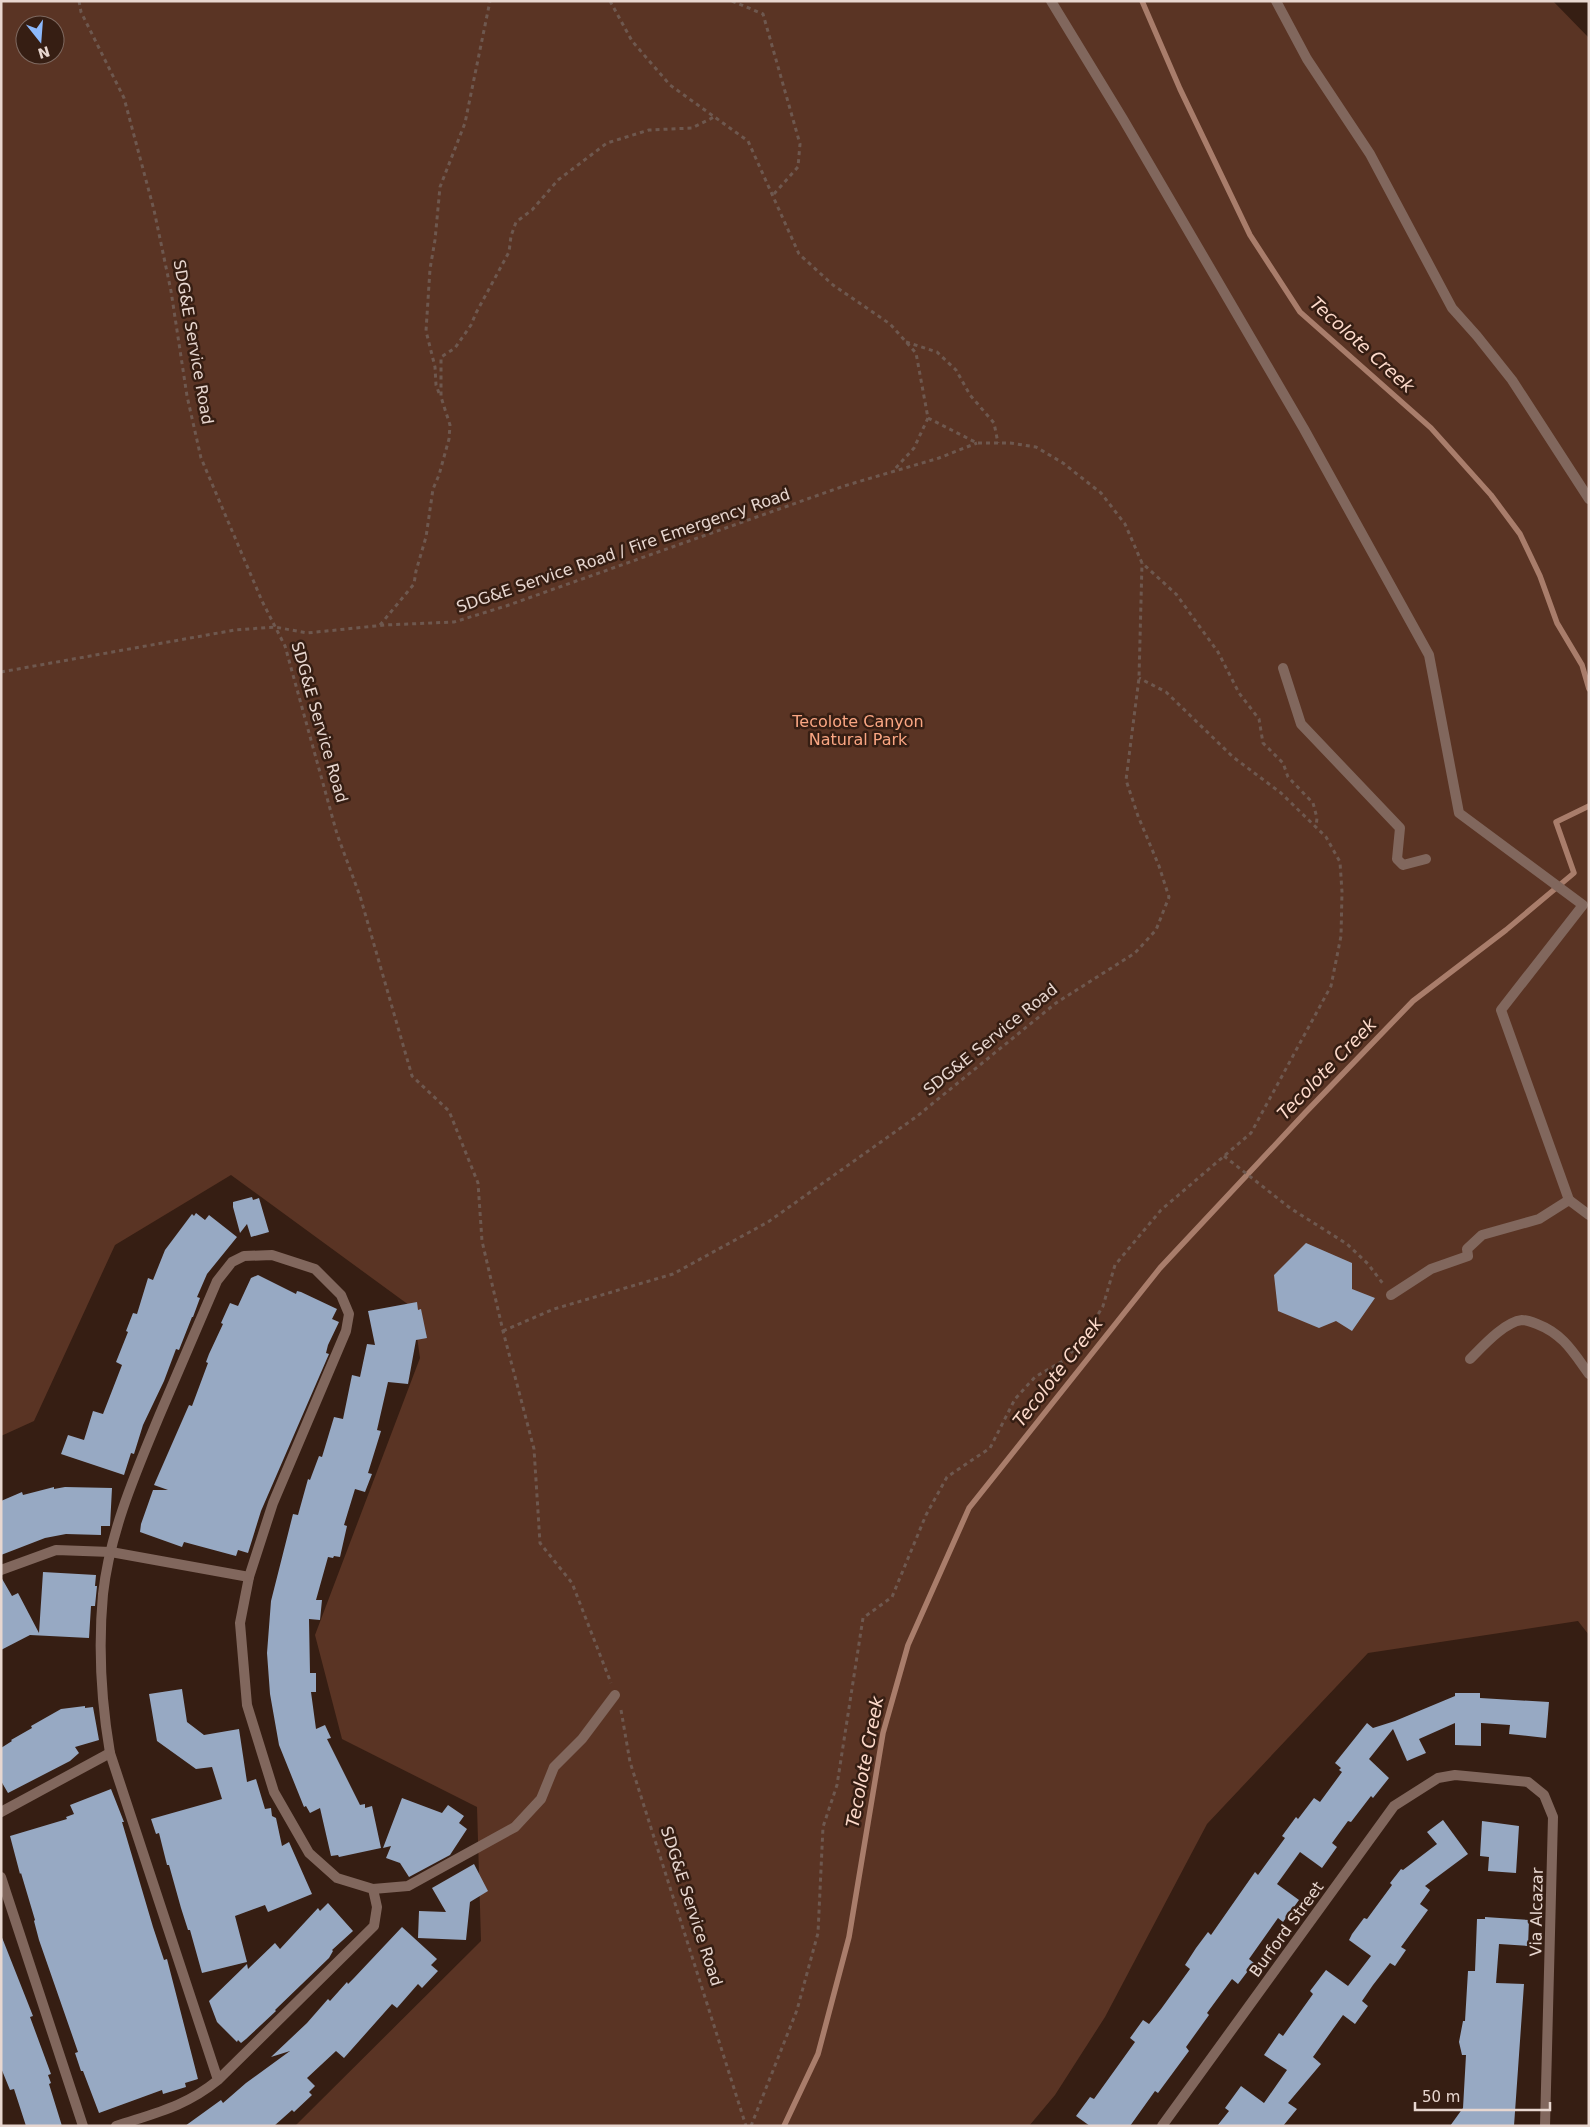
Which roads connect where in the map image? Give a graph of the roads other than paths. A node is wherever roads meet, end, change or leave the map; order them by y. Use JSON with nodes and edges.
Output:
{"nodes":[{"id":1,"x":1051,"y":1,"type":"edge"},
{"id":2,"x":1276,"y":1,"type":"edge"},
{"id":3,"x":1589,"y":499,"type":"edge"},
{"id":4,"x":1283,"y":668,"type":"dead end"},
{"id":5,"x":1426,"y":859,"type":"dead end"},
{"id":6,"x":1569,"y":1200,"type":"junction"},
{"id":7,"x":1589,"y":1215,"type":"edge"},
{"id":8,"x":1392,"y":1294,"type":"road end"},
{"id":9,"x":1470,"y":1359,"type":"dead end"},
{"id":10,"x":1589,"y":1374,"type":"edge"},
{"id":11,"x":112,"y":1552,"type":"junction"},
{"id":12,"x":1,"y":1570,"type":"edge"},
{"id":13,"x":249,"y":1577,"type":"junction"},
{"id":14,"x":615,"y":1695,"type":"road end"},
{"id":15,"x":110,"y":1753,"type":"junction"},
{"id":16,"x":1455,"y":1775,"type":"joint"},
{"id":17,"x":1,"y":1812,"type":"edge"},
{"id":18,"x":1,"y":1877,"type":"edge"},
{"id":19,"x":373,"y":1888,"type":"junction"},
{"id":20,"x":218,"y":2080,"type":"junction"},
{"id":21,"x":83,"y":2126,"type":"edge"},
{"id":22,"x":116,"y":2126,"type":"edge"},
{"id":23,"x":1162,"y":2126,"type":"edge"},
{"id":24,"x":1545,"y":2126,"type":"edge"}],
"edges":[{"from":1,"to":6,"type":"street"},
{"from":2,"to":3,"type":"street"},
{"from":4,"to":5,"type":"street"},
{"from":6,"to":7,"type":"street"},
{"from":6,"to":8,"type":"street"},
{"from":9,"to":10,"type":"street"},
{"from":11,"to":12,"type":"street"},
{"from":11,"to":13,"type":"street"},
{"from":11,"to":13,"type":"street"},
{"from":11,"to":15,"type":"street"},
{"from":13,"to":19,"type":"street"},
{"from":14,"to":19,"type":"street"},
{"from":15,"to":17,"type":"street"},
{"from":15,"to":20,"type":"street"},
{"from":16,"to":23,"type":"street","name":"Burford Street"},
{"from":16,"to":24,"type":"street","name":"Via Alcazar"},
{"from":18,"to":21,"type":"street"},
{"from":19,"to":20,"type":"street"},
{"from":20,"to":22,"type":"street"}]}
